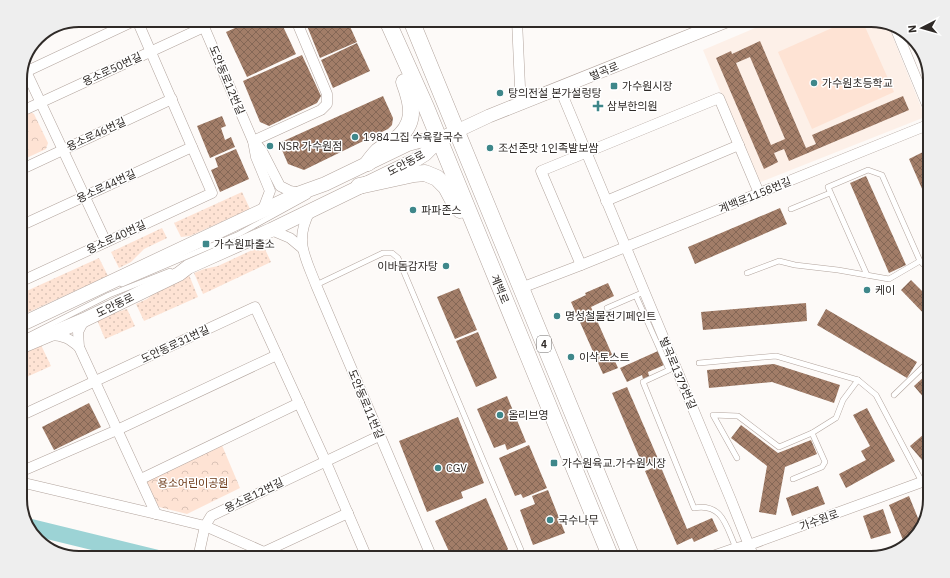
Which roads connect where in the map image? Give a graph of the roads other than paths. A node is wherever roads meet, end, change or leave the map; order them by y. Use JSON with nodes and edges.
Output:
{"nodes":[{"id":1,"x":121,"y":27,"type":"edge"},
{"id":2,"x":139,"y":27,"type":"edge"},
{"id":3,"x":195,"y":27,"type":"edge"},
{"id":4,"x":204,"y":27,"type":"edge"},
{"id":5,"x":299,"y":27,"type":"edge"},
{"id":6,"x":390,"y":27,"type":"edge"},
{"id":7,"x":414,"y":27,"type":"edge"},
{"id":8,"x":517,"y":27,"type":"edge"},
{"id":9,"x":712,"y":27,"type":"edge"},
{"id":10,"x":898,"y":35,"type":"edge"},
{"id":11,"x":396,"y":41,"type":"junction"},
{"id":12,"x":151,"y":51,"type":"junction"},
{"id":13,"x":28,"y":69,"type":"edge"},
{"id":14,"x":27,"y":76,"type":"edge"},
{"id":15,"x":560,"y":89,"type":"junction"},
{"id":16,"x":923,"y":95,"type":"edge"},
{"id":17,"x":172,"y":99,"type":"junction"},
{"id":18,"x":41,"y":102,"type":"junction"},
{"id":19,"x":522,"y":104,"type":"junction"},
{"id":20,"x":27,"y":109,"type":"edge"},
{"id":21,"x":923,"y":127,"type":"edge"},
{"id":22,"x":457,"y":131,"type":"junction"},
{"id":23,"x":439,"y":140,"type":"junction"},
{"id":24,"x":253,"y":141,"type":"junction"},
{"id":25,"x":739,"y":145,"type":"junction"},
{"id":26,"x":192,"y":146,"type":"junction"},
{"id":27,"x":63,"y":150,"type":"junction"},
{"id":28,"x":586,"y":152,"type":"junction"},
{"id":29,"x":368,"y":163,"type":"junction"},
{"id":30,"x":27,"y":167,"type":"edge"},
{"id":31,"x":325,"y":184,"type":"junction"},
{"id":32,"x":359,"y":186,"type":"junction"},
{"id":33,"x":300,"y":193,"type":"junction"},
{"id":34,"x":759,"y":193,"type":"junction"},
{"id":35,"x":830,"y":193,"type":"junction"},
{"id":36,"x":84,"y":196,"type":"junction"},
{"id":37,"x":606,"y":201,"type":"junction"},
{"id":38,"x":791,"y":209,"type":"dead end"},
{"id":39,"x":310,"y":211,"type":"junction"},
{"id":40,"x":262,"y":212,"type":"junction"},
{"id":41,"x":472,"y":221,"type":"junction"},
{"id":42,"x":27,"y":223,"type":"edge"},
{"id":43,"x":271,"y":230,"type":"junction"},
{"id":44,"x":106,"y":242,"type":"junction"},
{"id":45,"x":626,"y":247,"type":"junction"},
{"id":46,"x":302,"y":248,"type":"junction"},
{"id":47,"x":920,"y":261,"type":"junction"},
{"id":48,"x":923,"y":264,"type":"edge"},
{"id":49,"x":580,"y":266,"type":"junction"},
{"id":50,"x":186,"y":268,"type":"junction"},
{"id":51,"x":747,"y":274,"type":"dead end"},
{"id":52,"x":867,"y":275,"type":"junction"},
{"id":53,"x":27,"y":279,"type":"edge"},
{"id":54,"x":316,"y":285,"type":"junction"},
{"id":55,"x":521,"y":288,"type":"junction"},
{"id":56,"x":640,"y":294,"type":"junction"},
{"id":57,"x":78,"y":299,"type":"junction"},
{"id":58,"x":607,"y":308,"type":"dead end"},
{"id":59,"x":84,"y":320,"type":"junction"},
{"id":60,"x":27,"y":322,"type":"edge"},
{"id":61,"x":51,"y":334,"type":"junction"},
{"id":62,"x":27,"y":337,"type":"edge"},
{"id":63,"x":27,"y":344,"type":"edge"},
{"id":64,"x":79,"y":347,"type":"junction"},
{"id":65,"x":277,"y":355,"type":"junction"},
{"id":66,"x":699,"y":363,"type":"dead end"},
{"id":67,"x":923,"y":367,"type":"edge"},
{"id":68,"x":858,"y":380,"type":"junction"},
{"id":69,"x":95,"y":381,"type":"junction"},
{"id":70,"x":894,"y":395,"type":"dead end"},
{"id":71,"x":299,"y":403,"type":"junction"},
{"id":72,"x":27,"y":413,"type":"edge"},
{"id":73,"x":117,"y":430,"type":"junction"},
{"id":74,"x":812,"y":433,"type":"junction"},
{"id":75,"x":379,"y":436,"type":"junction"},
{"id":76,"x":737,"y":458,"type":"dead end"},
{"id":77,"x":325,"y":460,"type":"junction"},
{"id":78,"x":27,"y":469,"type":"edge"},
{"id":79,"x":923,"y":475,"type":"edge"},
{"id":80,"x":141,"y":479,"type":"junction"},
{"id":81,"x":793,"y":479,"type":"dead end"},
{"id":82,"x":923,"y":481,"type":"edge"},
{"id":83,"x":27,"y":484,"type":"edge"},
{"id":84,"x":348,"y":513,"type":"junction"},
{"id":85,"x":156,"y":514,"type":"junction"},
{"id":86,"x":205,"y":526,"type":"junction"},
{"id":87,"x":749,"y":545,"type":"junction"},
{"id":88,"x":736,"y":548,"type":"junction"},
{"id":89,"x":200,"y":551,"type":"edge"},
{"id":90,"x":262,"y":551,"type":"edge"},
{"id":91,"x":266,"y":551,"type":"edge"},
{"id":92,"x":364,"y":551,"type":"edge"},
{"id":93,"x":429,"y":551,"type":"edge"},
{"id":94,"x":521,"y":551,"type":"edge"},
{"id":95,"x":608,"y":551,"type":"edge"},
{"id":96,"x":629,"y":551,"type":"edge"},
{"id":97,"x":728,"y":551,"type":"edge"},
{"id":98,"x":751,"y":551,"type":"edge"}],
"edges":[{"from":1,"to":13,"type":"street"},
{"from":2,"to":12,"type":"street"},
{"from":3,"to":12,"type":"street","name":"용소로50번길"},
{"from":4,"to":24,"type":"street","name":"도안동로12번길"},
{"from":5,"to":24,"type":"street"},
{"from":6,"to":11,"type":"main road","name":"계백로","number":"4"},
{"from":7,"to":22,"type":"main road","name":"계백로","number":"4"},
{"from":8,"to":19,"type":"street"},
{"from":9,"to":15,"type":"street","name":"벌곡로"},
{"from":10,"to":16,"type":"street"},
{"from":11,"to":23,"type":"main road","name":"계백로","number":"4"},
{"from":11,"to":29,"type":"main road"},
{"from":12,"to":17,"type":"street"},
{"from":12,"to":18,"type":"street","name":"용소로50번길"},
{"from":14,"to":18,"type":"street"},
{"from":15,"to":19,"type":"street","name":"벌곡로"},
{"from":15,"to":28,"type":"street","name":"벌곡로1379번길"},
{"from":17,"to":26,"type":"street"},
{"from":17,"to":27,"type":"street","name":"용소로46번길"},
{"from":18,"to":20,"type":"street","name":"용소로50번길"},
{"from":18,"to":27,"type":"street"},
{"from":19,"to":22,"type":"street","name":"벌곡로"},
{"from":21,"to":34,"type":"street","name":"계백로1158번길"},
{"from":22,"to":23,"type":"main road"},
{"from":22,"to":55,"type":"main road","name":"계백로","number":"4"},
{"from":23,"to":29,"type":"main road","name":"도안동로"},
{"from":23,"to":32,"type":"main road","name":"도안동로"},
{"from":23,"to":41,"type":"main road","name":"계백로","number":"4"},
{"from":24,"to":33,"type":"street"},
{"from":24,"to":40,"type":"street"},
{"from":25,"to":28,"type":"street"},
{"from":25,"to":34,"type":"street"},
{"from":25,"to":37,"type":"street"},
{"from":26,"to":36,"type":"street","name":"용소로44번길"},
{"from":26,"to":44,"type":"street","name":"용소로40번길"},
{"from":27,"to":30,"type":"street","name":"용소로46번길"},
{"from":27,"to":36,"type":"street"},
{"from":28,"to":37,"type":"street","name":"벌곡로1379번길"},
{"from":28,"to":49,"type":"street"},
{"from":29,"to":31,"type":"main road","name":"도안동로"},
{"from":31,"to":33,"type":"main road","name":"도안동로"},
{"from":31,"to":57,"type":"lane"},
{"from":32,"to":39,"type":"main road","name":"도안동로"},
{"from":32,"to":41,"type":"main road"},
{"from":33,"to":40,"type":"main road","name":"도안동로"},
{"from":34,"to":45,"type":"street","name":"계백로1158번길"},
{"from":35,"to":38,"type":"lane"},
{"from":35,"to":47,"type":"lane"},
{"from":35,"to":52,"type":"lane"},
{"from":36,"to":42,"type":"street","name":"용소로44번길"},
{"from":36,"to":44,"type":"street"},
{"from":37,"to":45,"type":"street","name":"벌곡로1379번길"},
{"from":39,"to":43,"type":"main road","name":"도안동로"},
{"from":39,"to":46,"type":"street"},
{"from":40,"to":57,"type":"main road","name":"도안동로"},
{"from":41,"to":95,"type":"main road","name":"계백로","number":"4"},
{"from":43,"to":46,"type":"street"},
{"from":43,"to":50,"type":"main road","name":"도안동로"},
{"from":44,"to":53,"type":"street","name":"용소로40번길"},
{"from":45,"to":49,"type":"street","name":"계백로1158번길"},
{"from":45,"to":56,"type":"street","name":"벌곡로1379번길"},
{"from":46,"to":54,"type":"street","name":"도안동로11번길"},
{"from":47,"to":48,"type":"lane"},
{"from":47,"to":52,"type":"lane"},
{"from":49,"to":55,"type":"street","name":"계백로1158번길"},
{"from":50,"to":59,"type":"main road","name":"도안동로"},
{"from":50,"to":62,"type":"lane"},
{"from":51,"to":52,"type":"lane"},
{"from":54,"to":75,"type":"street","name":"도안동로11번길"},
{"from":54,"to":94,"type":"lane"},
{"from":55,"to":96,"type":"main road","name":"계백로","number":"4"},
{"from":56,"to":58,"type":"lane"},
{"from":56,"to":87,"type":"street","name":"벌곡로1379번길"},
{"from":56,"to":88,"type":"lane"},
{"from":57,"to":60,"type":"main road","name":"도안동로"},
{"from":59,"to":61,"type":"main road","name":"도안동로"},
{"from":59,"to":64,"type":"street"},
{"from":61,"to":63,"type":"main road","name":"도안동로"},
{"from":61,"to":64,"type":"street"},
{"from":64,"to":69,"type":"street"},
{"from":65,"to":69,"type":"street","name":"도안동로31번길"},
{"from":65,"to":71,"type":"street"},
{"from":65,"to":73,"type":"street"},
{"from":66,"to":68,"type":"lane"},
{"from":67,"to":70,"type":"lane"},
{"from":68,"to":74,"type":"lane"},
{"from":68,"to":79,"type":"lane"},
{"from":69,"to":72,"type":"street","name":"도안동로31번길"},
{"from":69,"to":73,"type":"street"},
{"from":71,"to":77,"type":"street"},
{"from":71,"to":80,"type":"street"},
{"from":73,"to":78,"type":"street"},
{"from":73,"to":80,"type":"street"},
{"from":74,"to":76,"type":"lane"},
{"from":74,"to":81,"type":"lane"},
{"from":75,"to":77,"type":"street","name":"용소로12번길"},
{"from":75,"to":93,"type":"street","name":"도안동로11번길"},
{"from":77,"to":84,"type":"street"},
{"from":77,"to":86,"type":"street","name":"용소로12번길"},
{"from":80,"to":85,"type":"street"},
{"from":82,"to":87,"type":"street","name":"가수원로"},
{"from":83,"to":85,"type":"street"},
{"from":84,"to":91,"type":"street"},
{"from":84,"to":92,"type":"street"},
{"from":85,"to":86,"type":"street"},
{"from":86,"to":89,"type":"street"},
{"from":86,"to":90,"type":"street"},
{"from":87,"to":88,"type":"street","name":"가수원로"},
{"from":87,"to":98,"type":"street","name":"벌곡로1379번길"},
{"from":88,"to":97,"type":"street","name":"가수원로"}]}
